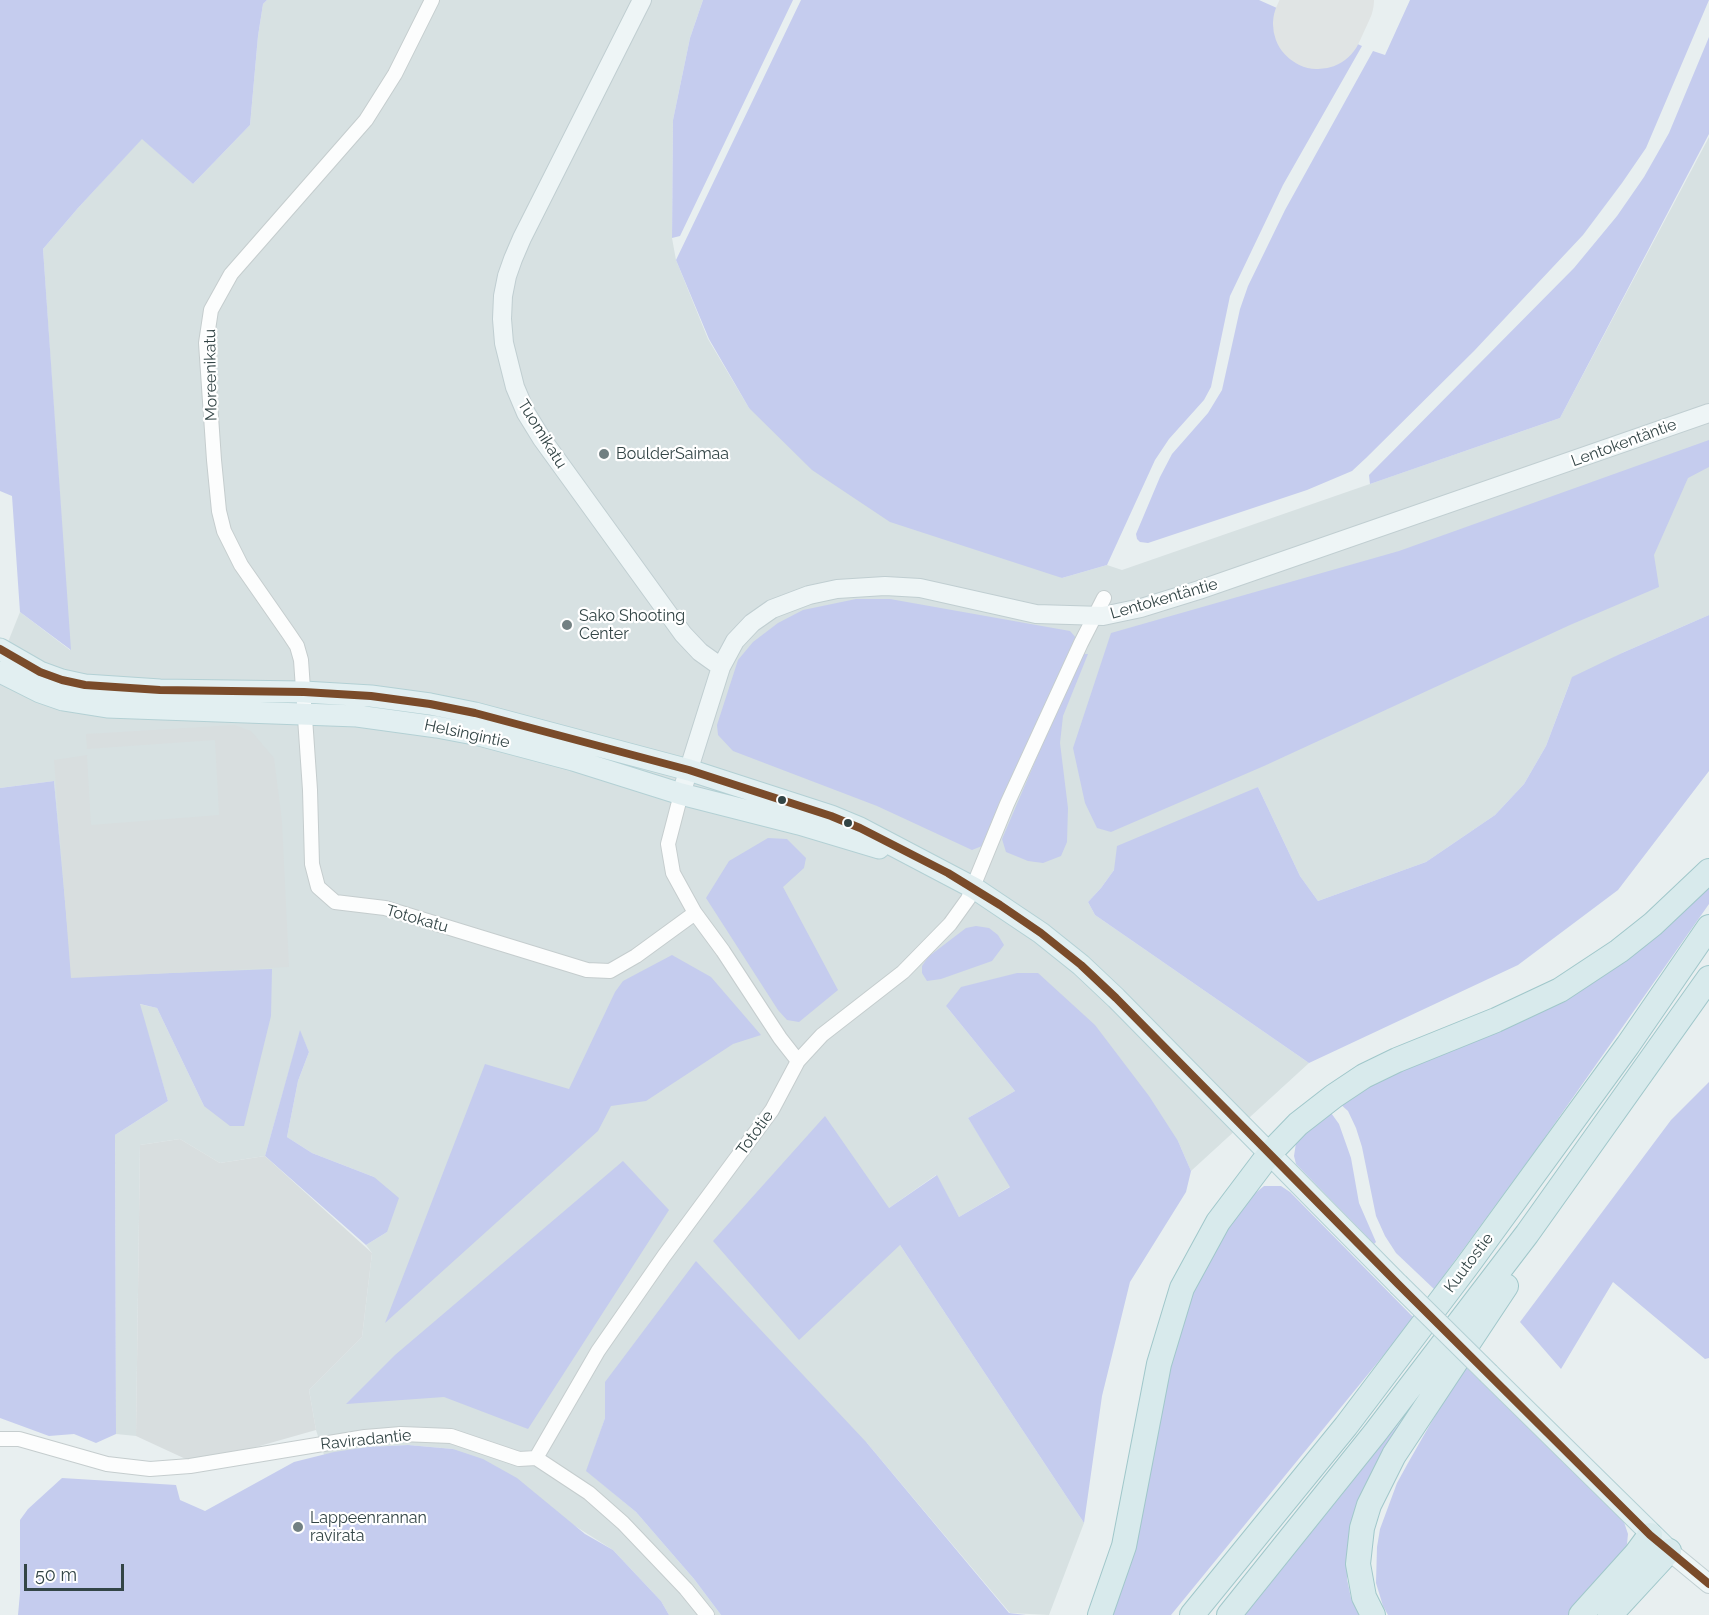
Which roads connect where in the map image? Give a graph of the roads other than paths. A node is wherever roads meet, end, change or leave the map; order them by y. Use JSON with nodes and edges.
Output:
{"nodes":[{"id":1,"x":432,"y":0,"type":"edge"},
{"id":2,"x":642,"y":0,"type":"edge"},
{"id":3,"x":1709,"y":413,"type":"edge"},
{"id":4,"x":1104,"y":598,"type":"dead end"},
{"id":5,"x":1094,"y":615,"type":"junction"},
{"id":6,"x":0,"y":649,"type":"edge"},
{"id":7,"x":721,"y":667,"type":"junction"},
{"id":8,"x":0,"y":672,"type":"edge"},
{"id":9,"x":304,"y":692,"type":"junction"},
{"id":10,"x":305,"y":714,"type":"junction"},
{"id":11,"x":689,"y":770,"type":"junction"},
{"id":12,"x":681,"y":794,"type":"junction"},
{"id":13,"x":925,"y":862,"type":"junction"},
{"id":14,"x":1709,"y":870,"type":"edge"},
{"id":15,"x":974,"y":888,"type":"junction"},
{"id":16,"x":695,"y":913,"type":"junction"},
{"id":17,"x":1709,"y":927,"type":"edge"},
{"id":18,"x":1709,"y":978,"type":"edge"},
{"id":19,"x":1680,"y":1020,"type":"junction"},
{"id":20,"x":798,"y":1061,"type":"junction"},
{"id":21,"x":1270,"y":1153,"type":"junction"},
{"id":22,"x":0,"y":1439,"type":"edge"},
{"id":23,"x":536,"y":1458,"type":"junction"},
{"id":24,"x":1650,"y":1535,"type":"junction"},
{"id":25,"x":1669,"y":1551,"type":"junction"},
{"id":26,"x":1709,"y":1584,"type":"edge"},
{"id":27,"x":707,"y":1615,"type":"edge"},
{"id":28,"x":1100,"y":1615,"type":"edge"},
{"id":29,"x":1192,"y":1615,"type":"edge"},
{"id":30,"x":1229,"y":1615,"type":"edge"},
{"id":31,"x":1373,"y":1615,"type":"edge"},
{"id":32,"x":1581,"y":1615,"type":"edge"},
{"id":33,"x":1610,"y":1615,"type":"edge"}],
"edges":[{"from":1,"to":9,"type":"street","name":"Moreenikatu"},
{"from":2,"to":7,"type":"street","name":"Tuomikatu"},
{"from":3,"to":5,"type":"street","name":"Lentokentäntie"},
{"from":4,"to":5,"type":"street","name":"Tototie"},
{"from":5,"to":7,"type":"street","name":"Lentokentäntie"},
{"from":5,"to":15,"type":"street","name":"Tototie"},
{"from":6,"to":9,"type":"main road","name":"Helsingintie"},
{"from":7,"to":11,"type":"street","name":"Lentokentäntie"},
{"from":8,"to":10,"type":"main road","name":"Helsingintie"},
{"from":9,"to":10,"type":"street","name":"Totokatu"},
{"from":9,"to":11,"type":"main road","name":"Helsingintie"},
{"from":10,"to":12,"type":"main road","name":"Helsingintie"},
{"from":10,"to":16,"type":"street","name":"Totokatu"},
{"from":11,"to":12,"type":"street","name":"Lentokentäntie"},
{"from":11,"to":13,"type":"main road","name":"Helsingintie"},
{"from":12,"to":13,"type":"main road","name":"Helsingintie"},
{"from":12,"to":16,"type":"street"},
{"from":13,"to":15,"type":"main road","name":"Helsingintie"},
{"from":14,"to":21,"type":"highway"},
{"from":15,"to":20,"type":"street","name":"Tototie"},
{"from":15,"to":21,"type":"main road","name":"Helsingintie"},
{"from":16,"to":20,"type":"street"},
{"from":17,"to":29,"type":"highway","name":"Kuutostie"},
{"from":18,"to":19,"type":"highway","name":"Kuutostie"},
{"from":19,"to":30,"type":"highway","name":"Kuutostie"},
{"from":19,"to":31,"type":"highway"},
{"from":20,"to":23,"type":"street","name":"Tototie"},
{"from":21,"to":24,"type":"main road","name":"Helsingintie","bridge":true},
{"from":21,"to":28,"type":"highway"},
{"from":22,"to":23,"type":"street","name":"Raviradantie"},
{"from":23,"to":27,"type":"street","name":"Raviradantie"},
{"from":24,"to":25,"type":"main road","name":"Helsingintie"},
{"from":24,"to":32,"type":"highway"},
{"from":25,"to":26,"type":"street"},
{"from":25,"to":33,"type":"highway"}]}
